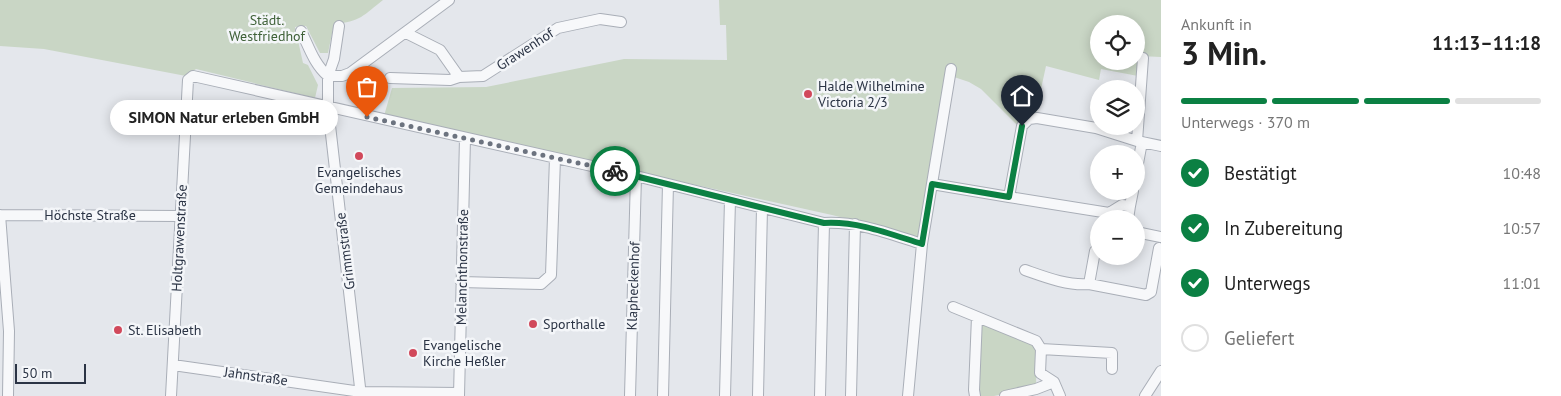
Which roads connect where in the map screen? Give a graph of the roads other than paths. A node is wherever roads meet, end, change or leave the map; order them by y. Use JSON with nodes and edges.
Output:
{"nodes":[{"id":1,"x":449,"y":0,"type":"edge"},
{"id":2,"x":621,"y":22,"type":"dead end"},
{"id":3,"x":339,"y":26,"type":"dead end"},
{"id":4,"x":302,"y":31,"type":"dead end"},
{"id":5,"x":406,"y":33,"type":"junction"},
{"id":6,"x":950,"y":68,"type":"dead end"},
{"id":7,"x":1143,"y":70,"type":"edge"},
{"id":8,"x":328,"y":76,"type":"junction"},
{"id":9,"x":390,"y":78,"type":"dead end"},
{"id":10,"x":459,"y":78,"type":"junction"},
{"id":11,"x":328,"y":108,"type":"junction"},
{"id":12,"x":465,"y":138,"type":"junction"},
{"id":13,"x":1140,"y":141,"type":"junction"},
{"id":14,"x":1140,"y":145,"type":"edge"},
{"id":15,"x":1161,"y":146,"type":"edge"},
{"id":16,"x":555,"y":158,"type":"junction"},
{"id":17,"x":636,"y":176,"type":"junction"},
{"id":18,"x":668,"y":184,"type":"junction"},
{"id":19,"x":932,"y":184,"type":"junction"},
{"id":20,"x":1009,"y":197,"type":"junction"},
{"id":21,"x":730,"y":200,"type":"junction"},
{"id":22,"x":1131,"y":200,"type":"edge"},
{"id":23,"x":1130,"y":206,"type":"junction"},
{"id":24,"x":762,"y":208,"type":"junction"},
{"id":25,"x":1116,"y":210,"type":"edge"},
{"id":26,"x":1129,"y":210,"type":"edge"},
{"id":27,"x":1090,"y":212,"type":"edge"},
{"id":28,"x":0,"y":215,"type":"edge"},
{"id":29,"x":180,"y":216,"type":"junction"},
{"id":30,"x":824,"y":223,"type":"junction"},
{"id":31,"x":855,"y":224,"type":"junction"},
{"id":32,"x":1145,"y":234,"type":"edge"},
{"id":33,"x":1161,"y":237,"type":"edge"},
{"id":34,"x":922,"y":244,"type":"junction"},
{"id":35,"x":1159,"y":248,"type":"dead end"},
{"id":36,"x":1093,"y":265,"type":"edge"},
{"id":37,"x":1025,"y":270,"type":"dead end"},
{"id":38,"x":461,"y":282,"type":"junction"},
{"id":39,"x":1090,"y":284,"type":"junction"},
{"id":40,"x":953,"y":308,"type":"dead end"},
{"id":41,"x":977,"y":318,"type":"junction"},
{"id":42,"x":1041,"y":349,"type":"junction"},
{"id":43,"x":173,"y":365,"type":"junction"},
{"id":44,"x":1112,"y":369,"type":"dead end"},
{"id":45,"x":1161,"y":371,"type":"edge"},
{"id":46,"x":1054,"y":382,"type":"junction"},
{"id":47,"x":361,"y":394,"type":"edge"},
{"id":48,"x":459,"y":394,"type":"edge"},
{"id":49,"x":8,"y":396,"type":"edge"},
{"id":50,"x":171,"y":396,"type":"edge"},
{"id":51,"x":630,"y":396,"type":"edge"},
{"id":52,"x":663,"y":396,"type":"edge"},
{"id":53,"x":725,"y":396,"type":"edge"},
{"id":54,"x":758,"y":396,"type":"edge"},
{"id":55,"x":820,"y":396,"type":"edge"},
{"id":56,"x":851,"y":396,"type":"edge"},
{"id":57,"x":908,"y":396,"type":"edge"},
{"id":58,"x":975,"y":396,"type":"edge"},
{"id":59,"x":1004,"y":396,"type":"edge"},
{"id":60,"x":1060,"y":396,"type":"edge"},
{"id":61,"x":1145,"y":396,"type":"edge"}],
"edges":[{"from":1,"to":5,"type":"street"},
{"from":2,"to":10,"type":"street","name":"Grawenhof"},
{"from":3,"to":8,"type":"street","name":"Grimmstraße"},
{"from":4,"to":8,"type":"street"},
{"from":5,"to":8,"type":"street"},
{"from":5,"to":10,"type":"street"},
{"from":6,"to":19,"type":"street"},
{"from":7,"to":13,"type":"street"},
{"from":8,"to":11,"type":"street","name":"Grimmstraße"},
{"from":9,"to":10,"type":"street","name":"Grawenhof"},
{"from":11,"to":12,"type":"street"},
{"from":11,"to":29,"type":"street","name":"Holtgrawenstraße"},
{"from":11,"to":47,"type":"street","name":"Grimmstraße"},
{"from":12,"to":16,"type":"street"},
{"from":12,"to":38,"type":"street","name":"Melanchthonstraße"},
{"from":13,"to":14,"type":"street"},
{"from":13,"to":15,"type":"street"},
{"from":13,"to":20,"type":"street"},
{"from":16,"to":17,"type":"street"},
{"from":16,"to":38,"type":"street"},
{"from":17,"to":18,"type":"street"},
{"from":17,"to":51,"type":"street","name":"Klapheckenhof"},
{"from":18,"to":21,"type":"street"},
{"from":18,"to":52,"type":"street"},
{"from":19,"to":20,"type":"street"},
{"from":19,"to":34,"type":"street"},
{"from":20,"to":27,"type":"street"},
{"from":21,"to":24,"type":"street"},
{"from":21,"to":53,"type":"street"},
{"from":22,"to":23,"type":"street"},
{"from":23,"to":25,"type":"street"},
{"from":23,"to":26,"type":"street"},
{"from":24,"to":30,"type":"street"},
{"from":24,"to":54,"type":"street"},
{"from":28,"to":29,"type":"street","name":"Höchste Straße"},
{"from":28,"to":49,"type":"street"},
{"from":29,"to":43,"type":"street","name":"Holtgrawenstraße"},
{"from":30,"to":31,"type":"street"},
{"from":30,"to":55,"type":"street"},
{"from":31,"to":34,"type":"street"},
{"from":31,"to":56,"type":"street"},
{"from":32,"to":33,"type":"street"},
{"from":34,"to":57,"type":"street"},
{"from":35,"to":39,"type":"street"},
{"from":36,"to":39,"type":"street"},
{"from":37,"to":39,"type":"street"},
{"from":38,"to":48,"type":"street","name":"Melanchthonstraße"},
{"from":40,"to":41,"type":"street"},
{"from":41,"to":42,"type":"street"},
{"from":41,"to":58,"type":"street"},
{"from":42,"to":44,"type":"street"},
{"from":42,"to":46,"type":"street"},
{"from":43,"to":47,"type":"street","name":"Jahnstraße"},
{"from":43,"to":50,"type":"street","name":"Holtgrawenstraße"},
{"from":45,"to":61,"type":"street"},
{"from":46,"to":59,"type":"street"},
{"from":46,"to":60,"type":"street"},
{"from":47,"to":48,"type":"street","name":"Jahnstraße"}]}
